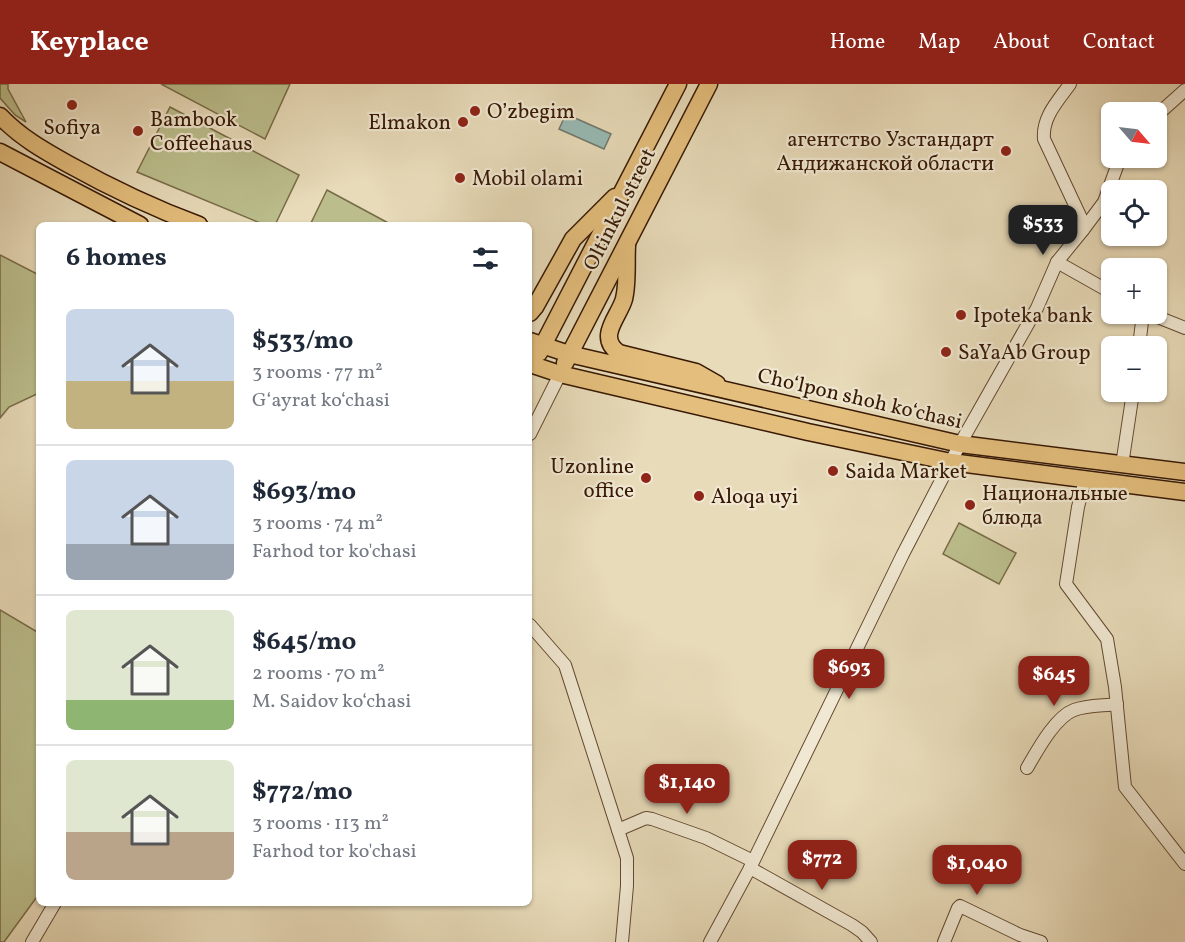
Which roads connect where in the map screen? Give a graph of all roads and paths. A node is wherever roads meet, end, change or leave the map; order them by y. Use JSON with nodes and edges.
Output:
{"nodes":[{"id":1,"x":678,"y":84,"type":"edge"},
{"id":2,"x":709,"y":84,"type":"edge"},
{"id":3,"x":1070,"y":84,"type":"edge"},
{"id":4,"x":1185,"y":90,"type":"edge"},
{"id":5,"x":1167,"y":106,"type":"edge"},
{"id":6,"x":0,"y":116,"type":"edge"},
{"id":7,"x":0,"y":152,"type":"edge"},
{"id":8,"x":1116,"y":168,"type":"edge"},
{"id":9,"x":624,"y":188,"type":"junction"},
{"id":10,"x":134,"y":222,"type":"edge"},
{"id":11,"x":191,"y":222,"type":"edge"},
{"id":12,"x":1083,"y":230,"type":"junction"},
{"id":13,"x":627,"y":243,"type":"junction"},
{"id":14,"x":1057,"y":262,"type":"junction"},
{"id":15,"x":1101,"y":287,"type":"edge"},
{"id":16,"x":532,"y":310,"type":"edge"},
{"id":17,"x":1167,"y":321,"type":"edge"},
{"id":18,"x":1185,"y":328,"type":"edge"},
{"id":19,"x":536,"y":343,"type":"edge"},
{"id":20,"x":569,"y":354,"type":"junction"},
{"id":21,"x":532,"y":364,"type":"edge"},
{"id":22,"x":556,"y":367,"type":"junction"},
{"id":23,"x":730,"y":392,"type":"junction"},
{"id":24,"x":1131,"y":402,"type":"edge"},
{"id":25,"x":532,"y":429,"type":"edge"},
{"id":26,"x":960,"y":444,"type":"junction"},
{"id":27,"x":951,"y":462,"type":"junction"},
{"id":28,"x":1122,"y":465,"type":"junction"},
{"id":29,"x":1185,"y":472,"type":"edge"},
{"id":30,"x":1085,"y":480,"type":"junction"},
{"id":31,"x":1185,"y":492,"type":"edge"},
{"id":32,"x":532,"y":627,"type":"edge"},
{"id":33,"x":1117,"y":705,"type":"junction"},
{"id":34,"x":1027,"y":768,"type":"dead end"},
{"id":35,"x":618,"y":830,"type":"junction"},
{"id":36,"x":1185,"y":864,"type":"edge"},
{"id":37,"x":751,"y":865,"type":"junction"},
{"id":38,"x":53,"y":906,"type":"edge"},
{"id":39,"x":32,"y":942,"type":"edge"},
{"id":40,"x":622,"y":942,"type":"edge"},
{"id":41,"x":710,"y":942,"type":"edge"},
{"id":42,"x":871,"y":942,"type":"edge"},
{"id":43,"x":944,"y":942,"type":"edge"},
{"id":44,"x":1041,"y":942,"type":"edge"}],
"edges":[{"from":1,"to":9,"type":"main road","name":"Oltinkul street"},
{"from":2,"to":13,"type":"main road","name":"Oltinkul street"},
{"from":3,"to":12,"type":"street"},
{"from":4,"to":5,"type":"street"},
{"from":6,"to":11,"type":"main road"},
{"from":7,"to":10,"type":"main road"},
{"from":8,"to":12,"type":"street"},
{"from":9,"to":16,"type":"main road"},
{"from":9,"to":19,"type":"main road","name":"Oltinkul street"},
{"from":12,"to":14,"type":"street"},
{"from":13,"to":20,"type":"main road","name":"Oltinkul street"},
{"from":13,"to":23,"type":"main road"},
{"from":14,"to":15,"type":"street"},
{"from":14,"to":26,"type":"street"},
{"from":17,"to":18,"type":"street"},
{"from":19,"to":20,"type":"main road","name":"Choʻlpon shoh koʻchasi"},
{"from":19,"to":21,"type":"main road","name":"Oltinkul street"},
{"from":19,"to":22,"type":"main road"},
{"from":20,"to":22,"type":"main road","name":"Oltinkul street"},
{"from":20,"to":23,"type":"main road","name":"Choʻlpon shoh koʻchasi"},
{"from":21,"to":22,"type":"main road","name":"Choʻlpon shoh koʻchasi"},
{"from":22,"to":25,"type":"street"},
{"from":22,"to":27,"type":"main road","name":"Choʻlpon shoh koʻchasi"},
{"from":23,"to":26,"type":"main road","name":"Choʻlpon shoh koʻchasi"},
{"from":24,"to":28,"type":"street"},
{"from":26,"to":27,"type":"street"},
{"from":26,"to":28,"type":"main road","name":"Choʻlpon shoh koʻchasi"},
{"from":27,"to":30,"type":"main road","name":"Choʻlpon shoh koʻchasi"},
{"from":27,"to":37,"type":"street"},
{"from":28,"to":29,"type":"main road","name":"Choʻlpon shoh koʻchasi"},
{"from":30,"to":31,"type":"main road","name":"Choʻlpon shoh koʻchasi"},
{"from":30,"to":33,"type":"street"},
{"from":32,"to":35,"type":"street"},
{"from":33,"to":34,"type":"street"},
{"from":33,"to":36,"type":"street"},
{"from":35,"to":37,"type":"street"},
{"from":35,"to":40,"type":"street"},
{"from":37,"to":41,"type":"street"},
{"from":37,"to":42,"type":"street"},
{"from":38,"to":39,"type":"street"},
{"from":43,"to":44,"type":"street"}]}
